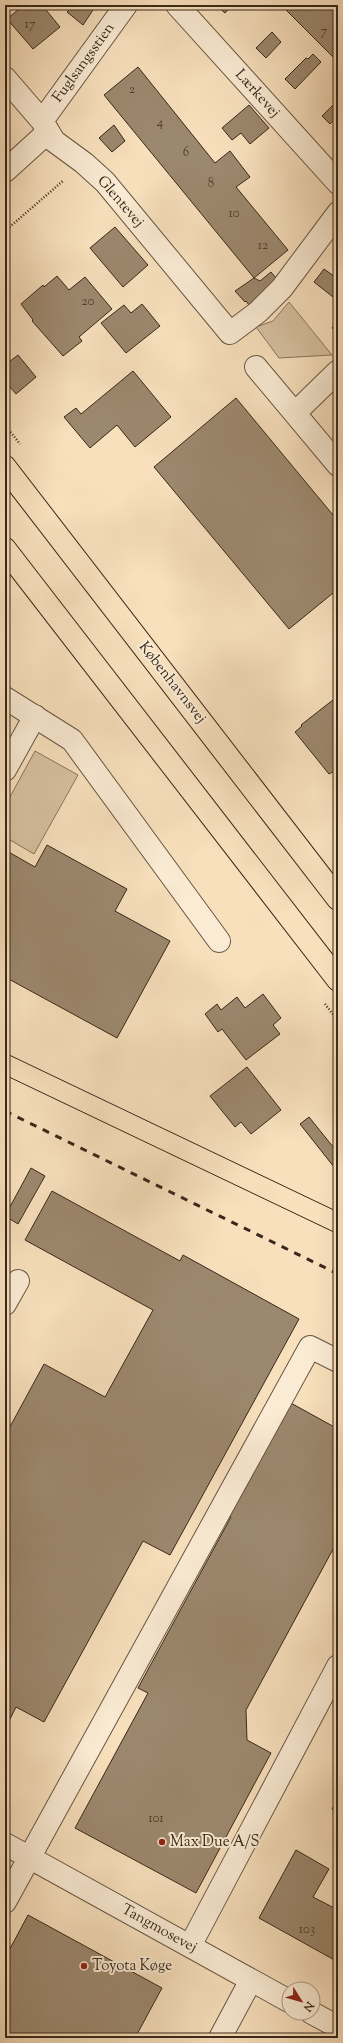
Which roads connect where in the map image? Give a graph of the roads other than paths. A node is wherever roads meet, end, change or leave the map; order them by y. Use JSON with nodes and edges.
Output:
{"nodes":[{"id":1,"x":126,"y":5,"type":"edge"},
{"id":2,"x":177,"y":5,"type":"edge"},
{"id":3,"x":5,"y":78,"type":"edge"},
{"id":4,"x":45,"y":127,"type":"junction"},
{"id":5,"x":5,"y":171,"type":"edge"},
{"id":6,"x":338,"y":183,"type":"edge"},
{"id":7,"x":338,"y":213,"type":"edge"},
{"id":8,"x":256,"y":367,"type":"dead end"},
{"id":9,"x":337,"y":372,"type":"dead end"},
{"id":10,"x":295,"y":413,"type":"junction"},
{"id":11,"x":338,"y":464,"type":"edge"},
{"id":12,"x":5,"y":467,"type":"edge"},
{"id":13,"x":5,"y":549,"type":"edge"},
{"id":14,"x":5,"y":698,"type":"edge"},
{"id":15,"x":35,"y":716,"type":"junction"},
{"id":16,"x":5,"y":770,"type":"edge"},
{"id":17,"x":338,"y":899,"type":"edge"},
{"id":18,"x":219,"y":941,"type":"dead end"},
{"id":19,"x":338,"y":980,"type":"edge"},
{"id":20,"x":18,"y":1281,"type":"dead end"},
{"id":21,"x":5,"y":1304,"type":"edge"},
{"id":22,"x":338,"y":1362,"type":"edge"},
{"id":23,"x":338,"y":1666,"type":"edge"},
{"id":24,"x":5,"y":1844,"type":"edge"},
{"id":25,"x":28,"y":1858,"type":"junction"},
{"id":26,"x":5,"y":1902,"type":"edge"},
{"id":27,"x":190,"y":1946,"type":"junction"},
{"id":28,"x":251,"y":1980,"type":"junction"},
{"id":29,"x":281,"y":1996,"type":"edge"},
{"id":30,"x":321,"y":2018,"type":"edge"},
{"id":31,"x":338,"y":2027,"type":"edge"},
{"id":32,"x":220,"y":2038,"type":"edge"}],
"edges":[{"from":1,"to":4,"type":"street","name":"Fuglsangsstien"},
{"from":2,"to":6,"type":"street","name":"Lærkevej"},
{"from":3,"to":4,"type":"street","name":"Glentevej"},
{"from":4,"to":5,"type":"street","name":"Fuglsangsstien"},
{"from":4,"to":7,"type":"street","name":"Glentevej"},
{"from":8,"to":10,"type":"street"},
{"from":9,"to":10,"type":"street"},
{"from":10,"to":11,"type":"street"},
{"from":12,"to":17,"type":"main road","name":"Københavnsvej"},
{"from":13,"to":19,"type":"main road"},
{"from":14,"to":15,"type":"street"},
{"from":15,"to":16,"type":"street"},
{"from":15,"to":18,"type":"street"},
{"from":20,"to":21,"type":"street"},
{"from":22,"to":25,"type":"street"},
{"from":23,"to":27,"type":"street"},
{"from":24,"to":25,"type":"street","name":"Tangmosevej"},
{"from":25,"to":26,"type":"street"},
{"from":25,"to":27,"type":"street","name":"Tangmosevej"},
{"from":27,"to":28,"type":"street","name":"Tangmosevej"},
{"from":28,"to":29,"type":"street","name":"Tangmosevej"},
{"from":28,"to":32,"type":"street"},
{"from":30,"to":31,"type":"street"}]}
